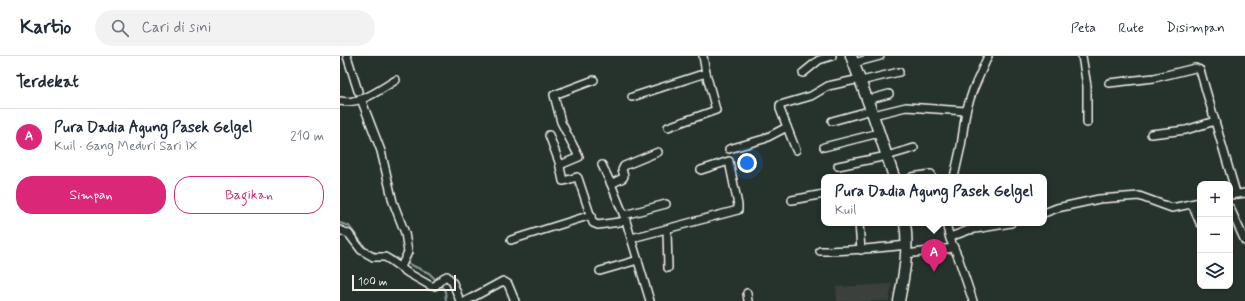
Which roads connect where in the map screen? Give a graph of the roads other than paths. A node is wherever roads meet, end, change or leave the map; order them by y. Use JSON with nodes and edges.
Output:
{"nodes":[{"id":1,"x":347,"y":56,"type":"edge"},
{"id":2,"x":703,"y":56,"type":"edge"},
{"id":3,"x":832,"y":56,"type":"edge"},
{"id":4,"x":880,"y":56,"type":"edge"},
{"id":5,"x":988,"y":56,"type":"edge"},
{"id":6,"x":1082,"y":56,"type":"edge"},
{"id":7,"x":853,"y":60,"type":"edge"},
{"id":8,"x":899,"y":72,"type":"dead end"},
{"id":9,"x":706,"y":73,"type":"junction"},
{"id":10,"x":803,"y":73,"type":"dead end"},
{"id":11,"x":396,"y":80,"type":"dead end"},
{"id":12,"x":594,"y":80,"type":"dead end"},
{"id":13,"x":860,"y":80,"type":"junction"},
{"id":14,"x":1109,"y":83,"type":"dead end"},
{"id":15,"x":358,"y":91,"type":"dead end"},
{"id":16,"x":889,"y":94,"type":"dead end"},
{"id":17,"x":632,"y":97,"type":"dead end"},
{"id":18,"x":361,"y":99,"type":"junction"},
{"id":19,"x":867,"y":100,"type":"junction"},
{"id":20,"x":340,"y":101,"type":"edge"},
{"id":21,"x":966,"y":111,"type":"junction"},
{"id":22,"x":872,"y":112,"type":"junction"},
{"id":23,"x":832,"y":121,"type":"dead end"},
{"id":24,"x":1215,"y":121,"type":"junction"},
{"id":25,"x":1087,"y":123,"type":"dead end"},
{"id":26,"x":668,"y":127,"type":"dead end"},
{"id":27,"x":787,"y":127,"type":"junction"},
{"id":28,"x":879,"y":133,"type":"junction"},
{"id":29,"x":1151,"y":134,"type":"dead end"},
{"id":30,"x":549,"y":135,"type":"dead end"},
{"id":31,"x":824,"y":147,"type":"dead end"},
{"id":32,"x":914,"y":148,"type":"dead end"},
{"id":33,"x":729,"y":149,"type":"dead end"},
{"id":34,"x":796,"y":150,"type":"dead end"},
{"id":35,"x":658,"y":152,"type":"dead end"},
{"id":36,"x":887,"y":156,"type":"junction"},
{"id":37,"x":560,"y":165,"type":"junction"},
{"id":38,"x":602,"y":165,"type":"dead end"},
{"id":39,"x":838,"y":166,"type":"dead end"},
{"id":40,"x":701,"y":170,"type":"dead end"},
{"id":41,"x":893,"y":174,"type":"edge"},
{"id":42,"x":955,"y":174,"type":"edge"},
{"id":43,"x":1230,"y":181,"type":"edge"},
{"id":44,"x":611,"y":184,"type":"junction"},
{"id":45,"x":1245,"y":192,"type":"edge"},
{"id":46,"x":1233,"y":194,"type":"edge"},
{"id":47,"x":821,"y":195,"type":"edge"},
{"id":48,"x":792,"y":200,"type":"dead end"},
{"id":49,"x":1197,"y":203,"type":"edge"},
{"id":50,"x":666,"y":204,"type":"dead end"},
{"id":51,"x":1192,"y":204,"type":"junction"},
{"id":52,"x":1047,"y":212,"type":"edge"},
{"id":53,"x":590,"y":215,"type":"junction"},
{"id":54,"x":1233,"y":215,"type":"edge"},
{"id":55,"x":1197,"y":217,"type":"edge"},
{"id":56,"x":625,"y":218,"type":"junction"},
{"id":57,"x":859,"y":226,"type":"edge"},
{"id":58,"x":905,"y":226,"type":"edge"},
{"id":59,"x":947,"y":226,"type":"edge"},
{"id":60,"x":993,"y":226,"type":"edge"},
{"id":61,"x":667,"y":229,"type":"junction"},
{"id":62,"x":340,"y":230,"type":"edge"},
{"id":63,"x":950,"y":237,"type":"junction"},
{"id":64,"x":632,"y":238,"type":"junction"},
{"id":65,"x":511,"y":240,"type":"dead end"},
{"id":66,"x":1245,"y":241,"type":"edge"},
{"id":67,"x":954,"y":248,"type":"junction"},
{"id":68,"x":861,"y":250,"type":"junction"},
{"id":69,"x":907,"y":250,"type":"junction"},
{"id":70,"x":820,"y":251,"type":"dead end"},
{"id":71,"x":638,"y":260,"type":"junction"},
{"id":72,"x":403,"y":264,"type":"junction"},
{"id":73,"x":668,"y":268,"type":"dead end"},
{"id":74,"x":600,"y":271,"type":"dead end"},
{"id":75,"x":747,"y":293,"type":"dead end"},
{"id":76,"x":460,"y":301,"type":"edge"},
{"id":77,"x":466,"y":301,"type":"edge"},
{"id":78,"x":516,"y":301,"type":"edge"},
{"id":79,"x":650,"y":301,"type":"edge"},
{"id":80,"x":748,"y":301,"type":"edge"},
{"id":81,"x":899,"y":301,"type":"edge"},
{"id":82,"x":973,"y":301,"type":"edge"}],
"edges":[{"from":1,"to":15,"type":"street"},
{"from":2,"to":9,"type":"street"},
{"from":3,"to":10,"type":"street"},
{"from":4,"to":7,"type":"street"},
{"from":5,"to":21,"type":"street"},
{"from":6,"to":25,"type":"street"},
{"from":7,"to":13,"type":"main road"},
{"from":8,"to":13,"type":"street"},
{"from":9,"to":17,"type":"street"},
{"from":9,"to":26,"type":"street"},
{"from":11,"to":18,"type":"street"},
{"from":12,"to":37,"type":"street"},
{"from":13,"to":19,"type":"main road"},
{"from":13,"to":27,"type":"street"},
{"from":14,"to":24,"type":"street"},
{"from":16,"to":19,"type":"street"},
{"from":18,"to":20,"type":"street"},
{"from":18,"to":72,"type":"street"},
{"from":19,"to":22,"type":"main road"},
{"from":21,"to":22,"type":"street"},
{"from":21,"to":42,"type":"street"},
{"from":22,"to":23,"type":"street"},
{"from":22,"to":28,"type":"main road"},
{"from":24,"to":29,"type":"street"},
{"from":24,"to":43,"type":"street"},
{"from":27,"to":33,"type":"street"},
{"from":27,"to":34,"type":"street"},
{"from":28,"to":31,"type":"street"},
{"from":28,"to":36,"type":"main road"},
{"from":30,"to":37,"type":"street"},
{"from":32,"to":36,"type":"street"},
{"from":35,"to":44,"type":"street"},
{"from":36,"to":39,"type":"street"},
{"from":36,"to":41,"type":"main road"},
{"from":37,"to":53,"type":"street"},
{"from":38,"to":44,"type":"street"},
{"from":40,"to":61,"type":"street"},
{"from":44,"to":56,"type":"street"},
{"from":45,"to":46,"type":"street"},
{"from":47,"to":48,"type":"street"},
{"from":49,"to":51,"type":"street"},
{"from":50,"to":56,"type":"street"},
{"from":51,"to":52,"type":"street"},
{"from":51,"to":55,"type":"street"},
{"from":53,"to":56,"type":"street"},
{"from":53,"to":65,"type":"street"},
{"from":54,"to":66,"type":"street"},
{"from":56,"to":64,"type":"street"},
{"from":57,"to":68,"type":"street"},
{"from":58,"to":69,"type":"main road"},
{"from":59,"to":63,"type":"street"},
{"from":60,"to":63,"type":"street"},
{"from":61,"to":64,"type":"street"},
{"from":61,"to":73,"type":"street"},
{"from":62,"to":72,"type":"street"},
{"from":63,"to":67,"type":"street"},
{"from":64,"to":71,"type":"street"},
{"from":67,"to":69,"type":"street"},
{"from":67,"to":82,"type":"street"},
{"from":68,"to":69,"type":"street"},
{"from":68,"to":70,"type":"street"},
{"from":69,"to":81,"type":"main road"},
{"from":71,"to":74,"type":"street"},
{"from":71,"to":79,"type":"street"},
{"from":72,"to":76,"type":"street"},
{"from":75,"to":80,"type":"street"},
{"from":77,"to":78,"type":"street"}]}
